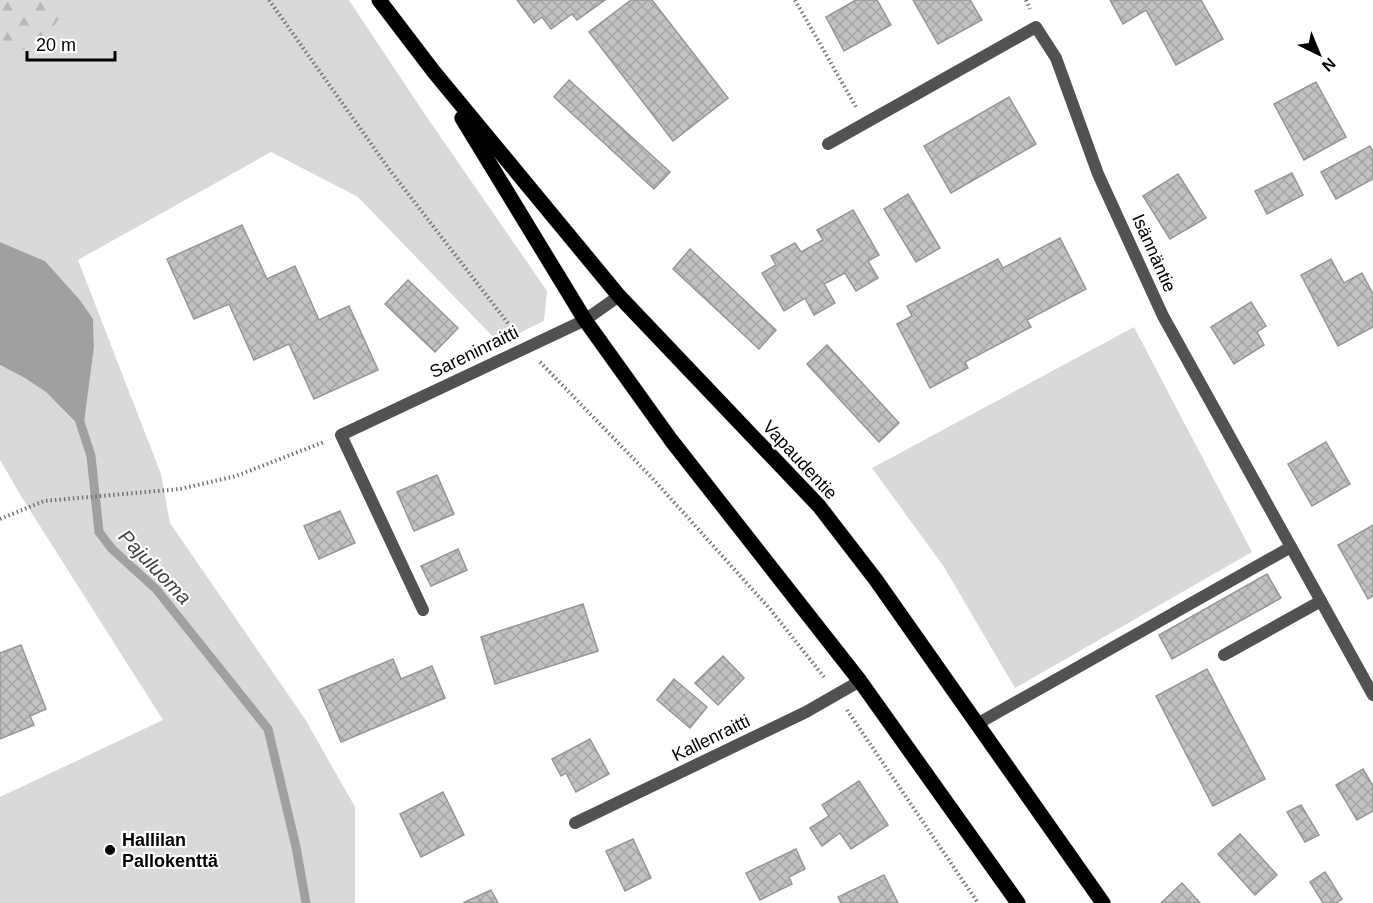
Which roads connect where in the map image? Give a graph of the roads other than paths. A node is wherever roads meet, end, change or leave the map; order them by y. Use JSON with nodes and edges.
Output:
{"nodes":[{"id":1,"x":379,"y":0,"type":"edge"},
{"id":2,"x":434,"y":72,"type":"junction"},
{"id":3,"x":828,"y":144,"type":"dead end"},
{"id":4,"x":619,"y":296,"type":"junction"},
{"id":5,"x":585,"y":320,"type":"junction"},
{"id":6,"x":1291,"y":547,"type":"junction"},
{"id":7,"x":1321,"y":600,"type":"junction"},
{"id":8,"x":423,"y":610,"type":"dead end"},
{"id":9,"x":1224,"y":655,"type":"dead end"},
{"id":10,"x":860,"y":681,"type":"junction"},
{"id":11,"x":1373,"y":695,"type":"edge"},
{"id":12,"x":977,"y":724,"type":"junction"},
{"id":13,"x":575,"y":823,"type":"dead end"},
{"id":14,"x":1018,"y":903,"type":"edge"},
{"id":15,"x":1103,"y":903,"type":"edge"}],
"edges":[{"from":1,"to":2,"type":"main road","name":"Vapaudentie"},
{"from":2,"to":4,"type":"main road","name":"Vapaudentie"},
{"from":2,"to":5,"type":"main road","name":"Vapaudentie"},
{"from":3,"to":6,"type":"street","name":"Isännäntie"},
{"from":4,"to":5,"type":"street","name":"Sareninraitti"},
{"from":4,"to":12,"type":"main road","name":"Vapaudentie"},
{"from":5,"to":8,"type":"street","name":"Sareninraitti"},
{"from":5,"to":10,"type":"main road","name":"Vapaudentie"},
{"from":6,"to":7,"type":"street","name":"Isännäntie"},
{"from":6,"to":12,"type":"street"},
{"from":7,"to":9,"type":"street"},
{"from":7,"to":11,"type":"street","name":"Isännäntie"},
{"from":10,"to":13,"type":"street","name":"Kallenraitti"},
{"from":10,"to":14,"type":"main road","name":"Vapaudentie"},
{"from":12,"to":15,"type":"main road","name":"Vapaudentie"}]}
